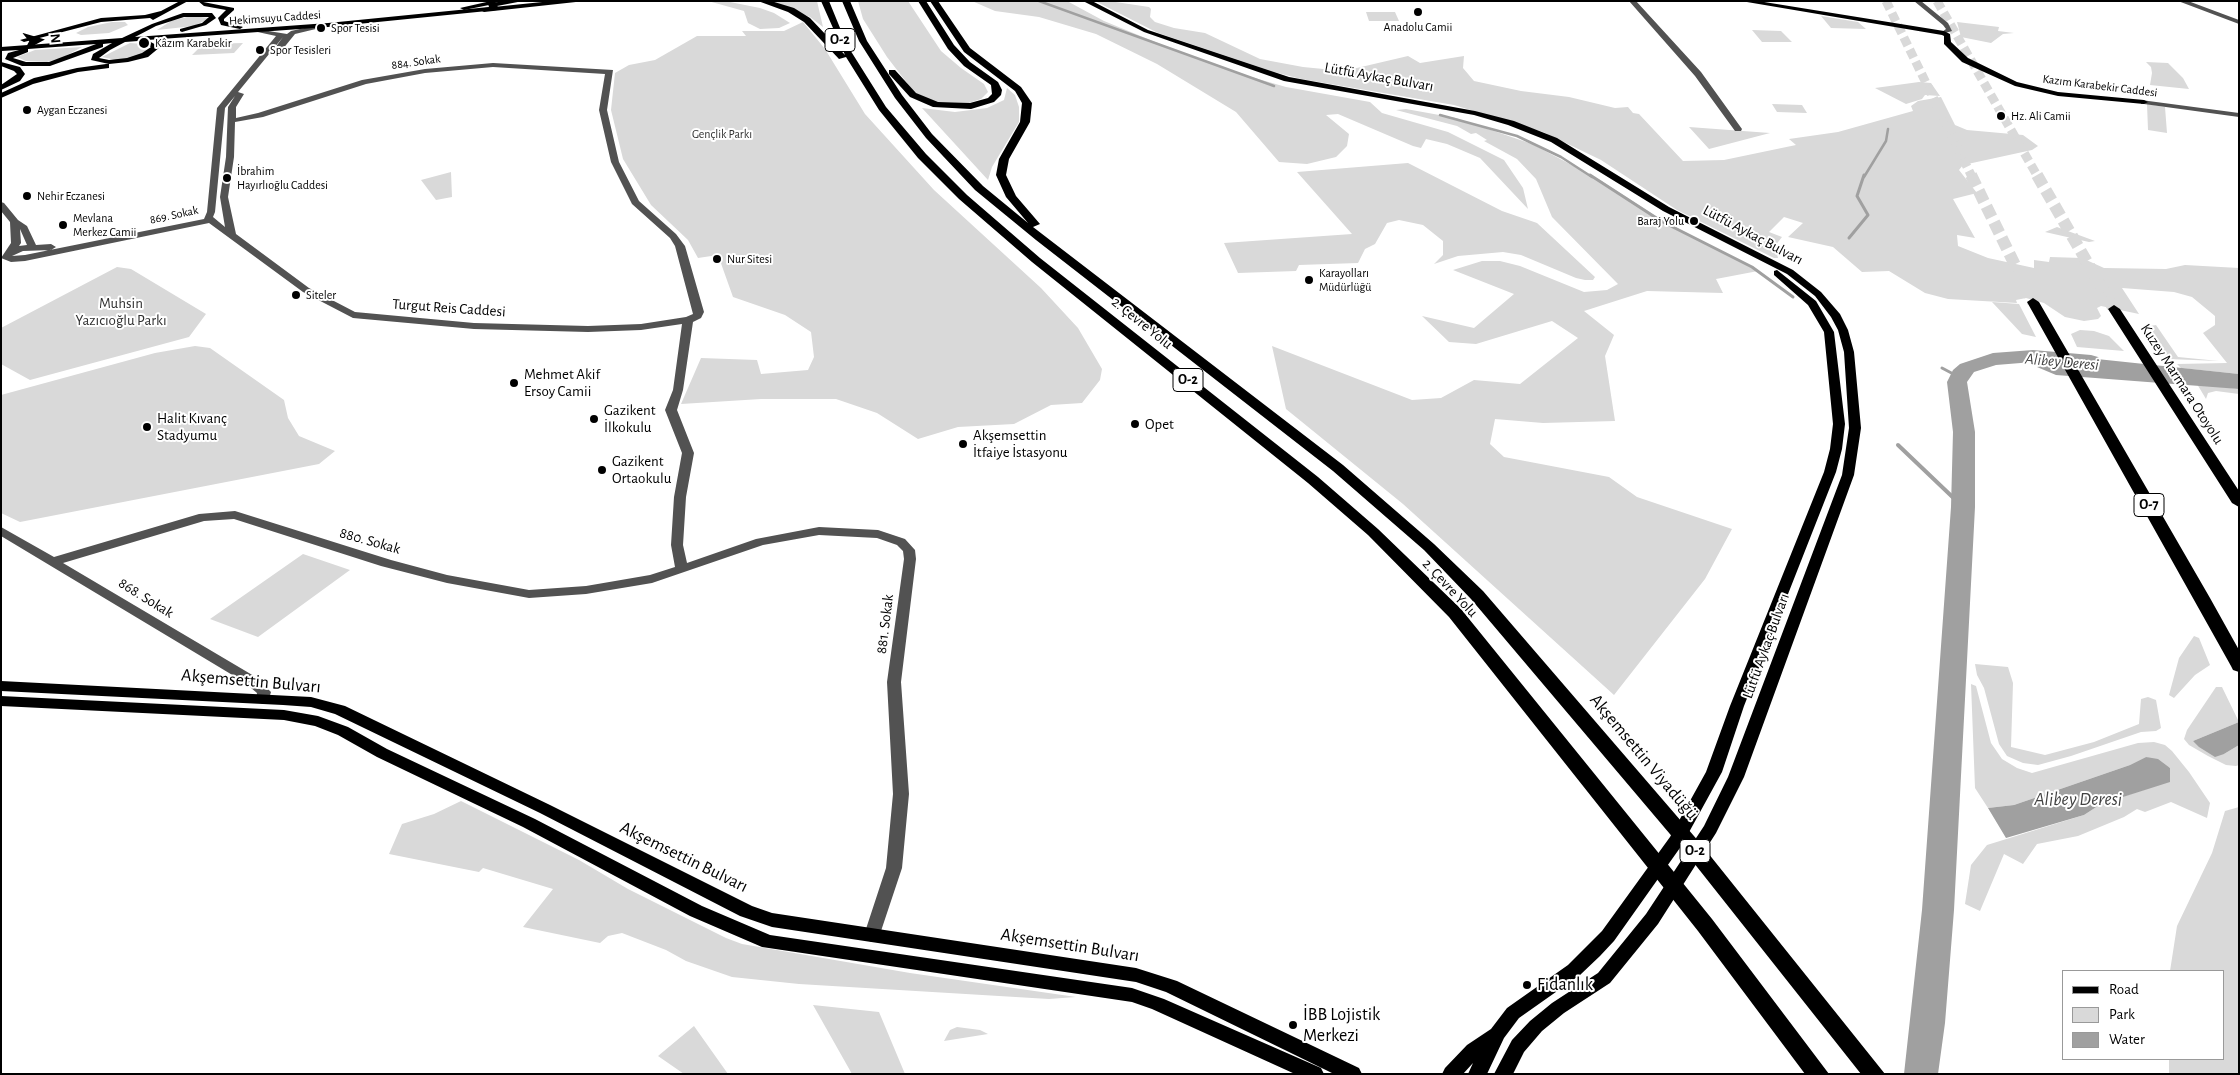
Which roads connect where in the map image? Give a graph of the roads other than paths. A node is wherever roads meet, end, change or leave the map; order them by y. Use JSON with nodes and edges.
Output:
{"nodes":[{"id":1,"x":184,"y":1,"type":"edge"},
{"id":2,"x":199,"y":1,"type":"edge"},
{"id":3,"x":506,"y":1,"type":"edge"},
{"id":4,"x":520,"y":1,"type":"edge"},
{"id":5,"x":549,"y":1,"type":"edge"},
{"id":6,"x":581,"y":1,"type":"edge"},
{"id":7,"x":762,"y":1,"type":"edge"},
{"id":8,"x":825,"y":1,"type":"edge"},
{"id":9,"x":846,"y":1,"type":"edge"},
{"id":10,"x":922,"y":1,"type":"edge"},
{"id":11,"x":934,"y":1,"type":"edge"},
{"id":12,"x":1076,"y":1,"type":"edge"},
{"id":13,"x":1086,"y":1,"type":"edge"},
{"id":14,"x":1632,"y":1,"type":"edge"},
{"id":15,"x":1744,"y":1,"type":"edge"},
{"id":16,"x":1917,"y":1,"type":"edge"},
{"id":17,"x":2181,"y":1,"type":"edge"},
{"id":18,"x":464,"y":8,"type":"junction"},
{"id":19,"x":484,"y":10,"type":"junction"},
{"id":20,"x":165,"y":12,"type":"junction"},
{"id":21,"x":2239,"y":22,"type":"edge"},
{"id":22,"x":154,"y":25,"type":"junction"},
{"id":23,"x":328,"y":25,"type":"junction"},
{"id":24,"x":245,"y":28,"type":"junction"},
{"id":25,"x":138,"y":30,"type":"junction"},
{"id":26,"x":256,"y":31,"type":"junction"},
{"id":27,"x":220,"y":33,"type":"junction"},
{"id":28,"x":1944,"y":33,"type":"junction"},
{"id":29,"x":163,"y":34,"type":"junction"},
{"id":30,"x":285,"y":36,"type":"junction"},
{"id":31,"x":104,"y":38,"type":"junction"},
{"id":32,"x":127,"y":40,"type":"junction"},
{"id":33,"x":84,"y":43,"type":"junction"},
{"id":34,"x":1,"y":44,"type":"edge"},
{"id":35,"x":107,"y":48,"type":"junction"},
{"id":36,"x":1,"y":49,"type":"edge"},
{"id":37,"x":86,"y":51,"type":"junction"},
{"id":38,"x":869,"y":53,"type":"junction"},
{"id":39,"x":274,"y":54,"type":"junction"},
{"id":40,"x":264,"y":55,"type":"junction"},
{"id":41,"x":1,"y":64,"type":"edge"},
{"id":42,"x":259,"y":73,"type":"junction"},
{"id":43,"x":249,"y":74,"type":"junction"},
{"id":44,"x":861,"y":76,"type":"junction"},
{"id":45,"x":30,"y":83,"type":"junction"},
{"id":46,"x":1,"y":90,"type":"edge"},
{"id":47,"x":1,"y":96,"type":"edge"},
{"id":48,"x":1385,"y":99,"type":"junction"},
{"id":49,"x":2144,"y":102,"type":"joint"},
{"id":50,"x":232,"y":107,"type":"junction"},
{"id":51,"x":221,"y":108,"type":"junction"},
{"id":52,"x":2239,"y":115,"type":"edge"},
{"id":53,"x":231,"y":121,"type":"junction"},
{"id":54,"x":1738,"y":129,"type":"dead end"},
{"id":55,"x":1,"y":205,"type":"edge"},
{"id":56,"x":227,"y":214,"type":"junction"},
{"id":57,"x":210,"y":218,"type":"junction"},
{"id":58,"x":15,"y":222,"type":"junction"},
{"id":59,"x":232,"y":234,"type":"junction"},
{"id":60,"x":34,"y":247,"type":"junction"},
{"id":61,"x":5,"y":257,"type":"edge"},
{"id":62,"x":21,"y":258,"type":"junction"},
{"id":63,"x":1,"y":266,"type":"edge"},
{"id":64,"x":1104,"y":287,"type":"junction"},
{"id":65,"x":1818,"y":294,"type":"junction"},
{"id":66,"x":1803,"y":295,"type":"junction"},
{"id":67,"x":2033,"y":302,"type":"tunnel mouth"},
{"id":68,"x":2114,"y":308,"type":"tunnel mouth"},
{"id":69,"x":688,"y":320,"type":"junction"},
{"id":70,"x":2239,"y":503,"type":"edge"},
{"id":71,"x":1,"y":531,"type":"edge"},
{"id":72,"x":55,"y":561,"type":"junction"},
{"id":73,"x":682,"y":569,"type":"junction"},
{"id":74,"x":1511,"y":633,"type":"joint"},
{"id":75,"x":2239,"y":666,"type":"edge"},
{"id":76,"x":1,"y":686,"type":"edge"},
{"id":77,"x":263,"y":699,"type":"junction"},
{"id":78,"x":1,"y":701,"type":"edge"},
{"id":79,"x":311,"y":702,"type":"junction"},
{"id":80,"x":255,"y":713,"type":"junction"},
{"id":81,"x":299,"y":717,"type":"junction"},
{"id":82,"x":872,"y":935,"type":"junction"},
{"id":83,"x":867,"y":955,"type":"junction"},
{"id":84,"x":1103,"y":969,"type":"junction"},
{"id":85,"x":1098,"y":989,"type":"junction"},
{"id":86,"x":1498,"y":1033,"type":"junction"},
{"id":87,"x":1313,"y":1073,"type":"edge"},
{"id":88,"x":1353,"y":1074,"type":"edge"},
{"id":89,"x":1451,"y":1074,"type":"edge"},
{"id":90,"x":1476,"y":1074,"type":"edge"},
{"id":91,"x":1503,"y":1074,"type":"edge"},
{"id":92,"x":1818,"y":1074,"type":"edge"},
{"id":93,"x":1874,"y":1074,"type":"edge"}],
"edges":[{"from":1,"to":20,"type":"main road"},
{"from":2,"to":22,"type":"main road"},
{"from":2,"to":24,"type":"main road"},
{"from":3,"to":18,"type":"highway"},
{"from":4,"to":18,"type":"main road","name":"Hekimsuyu Caddesi"},
{"from":5,"to":19,"type":"main road","name":"Hekimsuyu Caddesi"},
{"from":6,"to":19,"type":"highway"},
{"from":7,"to":44,"type":"highway"},
{"from":8,"to":44,"type":"highway","name":"2. Çevre Yolu","number":"O-2"},
{"from":9,"to":38,"type":"highway","name":"2. Çevre Yolu","number":"O-2"},
{"from":10,"to":38,"type":"highway"},
{"from":11,"to":64,"type":"highway"},
{"from":12,"to":48,"type":"main road","name":"Lütfü Aykaç Bulvarı"},
{"from":13,"to":48,"type":"main road","name":"Lütfü Aykaç Bulvarı"},
{"from":14,"to":54,"type":"street"},
{"from":15,"to":28,"type":"main road"},
{"from":16,"to":28,"type":"street"},
{"from":17,"to":21,"type":"street"},
{"from":18,"to":24,"type":"main road","name":"Hekimsuyu Caddesi"},
{"from":19,"to":23,"type":"main road","name":"Hekimsuyu Caddesi"},
{"from":20,"to":25,"type":"main road"},
{"from":20,"to":34,"type":"main road"},
{"from":22,"to":25,"type":"main road"},
{"from":22,"to":29,"type":"main road"},
{"from":23,"to":26,"type":"main road","name":"Hekimsuyu Caddesi"},
{"from":23,"to":30,"type":"street"},
{"from":24,"to":29,"type":"main road","name":"Hekimsuyu Caddesi"},
{"from":25,"to":31,"type":"main road"},
{"from":25,"to":35,"type":"main road"},
{"from":25,"to":37,"type":"main road"},
{"from":26,"to":27,"type":"main road","name":"Hekimsuyu Caddesi"},
{"from":26,"to":30,"type":"street"},
{"from":27,"to":32,"type":"main road","name":"Hekimsuyu Caddesi"},
{"from":27,"to":45,"type":"main road"},
{"from":28,"to":49,"type":"main road","name":"Kazım Karabekir Caddesi"},
{"from":29,"to":31,"type":"main road","name":"Hekimsuyu Caddesi"},
{"from":30,"to":39,"type":"street"},
{"from":30,"to":40,"type":"street"},
{"from":31,"to":34,"type":"main road","name":"Hekimsuyu Caddesi"},
{"from":32,"to":33,"type":"main road","name":"Hekimsuyu Caddesi"},
{"from":32,"to":35,"type":"main road"},
{"from":33,"to":36,"type":"main road","name":"Hekimsuyu Caddesi"},
{"from":33,"to":37,"type":"main road"},
{"from":35,"to":45,"type":"main road"},
{"from":37,"to":46,"type":"main road"},
{"from":38,"to":64,"type":"highway","name":"2. Çevre Yolu","number":"O-2"},
{"from":39,"to":40,"type":"street"},
{"from":39,"to":42,"type":"street"},
{"from":40,"to":43,"type":"street"},
{"from":41,"to":46,"type":"main road"},
{"from":42,"to":43,"type":"street"},
{"from":42,"to":50,"type":"street"},
{"from":43,"to":51,"type":"street"},
{"from":44,"to":92,"type":"highway","name":"2. Çevre Yolu","number":"O-2"},
{"from":45,"to":47,"type":"main road"},
{"from":48,"to":65,"type":"main road","name":"Lütfü Aykaç Bulvarı"},
{"from":48,"to":66,"type":"main road","name":"Lütfü Aykaç Bulvarı"},
{"from":49,"to":52,"type":"street","name":"Kazım Karabekir Caddesi"},
{"from":50,"to":51,"type":"street"},
{"from":50,"to":53,"type":"street"},
{"from":51,"to":57,"type":"street"},
{"from":53,"to":56,"type":"street"},
{"from":53,"to":69,"type":"street","name":"884. Sokak"},
{"from":55,"to":58,"type":"street"},
{"from":56,"to":57,"type":"street","name":"869. Sokak"},
{"from":56,"to":59,"type":"street"},
{"from":57,"to":59,"type":"street","name":"Turgut Reis Caddesi"},
{"from":57,"to":60,"type":"street","name":"869. Sokak"},
{"from":57,"to":62,"type":"street","name":"869. Sokak"},
{"from":58,"to":60,"type":"street"},
{"from":58,"to":61,"type":"street"},
{"from":59,"to":69,"type":"street","name":"Turgut Reis Caddesi"},
{"from":60,"to":61,"type":"street","name":"869. Sokak"},
{"from":60,"to":62,"type":"street"},
{"from":61,"to":62,"type":"street"},
{"from":62,"to":63,"type":"street"},
{"from":64,"to":74,"type":"highway","name":"2. Çevre Yolu","number":"O-2"},
{"from":65,"to":66,"type":"main road"},
{"from":65,"to":91,"type":"main road","name":"Lütfü Aykaç Bulvarı"},
{"from":66,"to":86,"type":"main road","name":"Lütfü Aykaç Bulvarı"},
{"from":67,"to":75,"type":"highway","number":"O-7"},
{"from":68,"to":70,"type":"highway","name":"Kuzey Marmara Otoyolu"},
{"from":69,"to":73,"type":"street"},
{"from":71,"to":72,"type":"street","name":"868. Sokak"},
{"from":72,"to":73,"type":"street","name":"880. Sokak"},
{"from":72,"to":77,"type":"street","name":"868. Sokak"},
{"from":73,"to":82,"type":"street","name":"881. Sokak"},
{"from":74,"to":93,"type":"highway","name":"Akşemsettin Viyadüğü","number":"O-2"},
{"from":76,"to":77,"type":"main road","name":"Akşemsettin Bulvarı"},
{"from":77,"to":79,"type":"main road","name":"Akşemsettin Bulvarı"},
{"from":77,"to":80,"type":"main road"},
{"from":78,"to":80,"type":"main road","name":"Akşemsettin Bulvarı"},
{"from":79,"to":81,"type":"main road"},
{"from":79,"to":82,"type":"main road","name":"Akşemsettin Bulvarı"},
{"from":80,"to":81,"type":"main road","name":"Akşemsettin Bulvarı"},
{"from":81,"to":83,"type":"main road","name":"Akşemsettin Bulvarı"},
{"from":82,"to":83,"type":"main road"},
{"from":82,"to":84,"type":"main road","name":"Akşemsettin Bulvarı"},
{"from":83,"to":85,"type":"main road","name":"Akşemsettin Bulvarı"},
{"from":84,"to":85,"type":"main road"},
{"from":84,"to":88,"type":"main road","name":"Akşemsettin Bulvarı"},
{"from":85,"to":87,"type":"main road","name":"Akşemsettin Bulvarı"},
{"from":86,"to":89,"type":"main road"},
{"from":86,"to":90,"type":"main road","name":"Lütfü Aykaç Bulvarı"}]}
